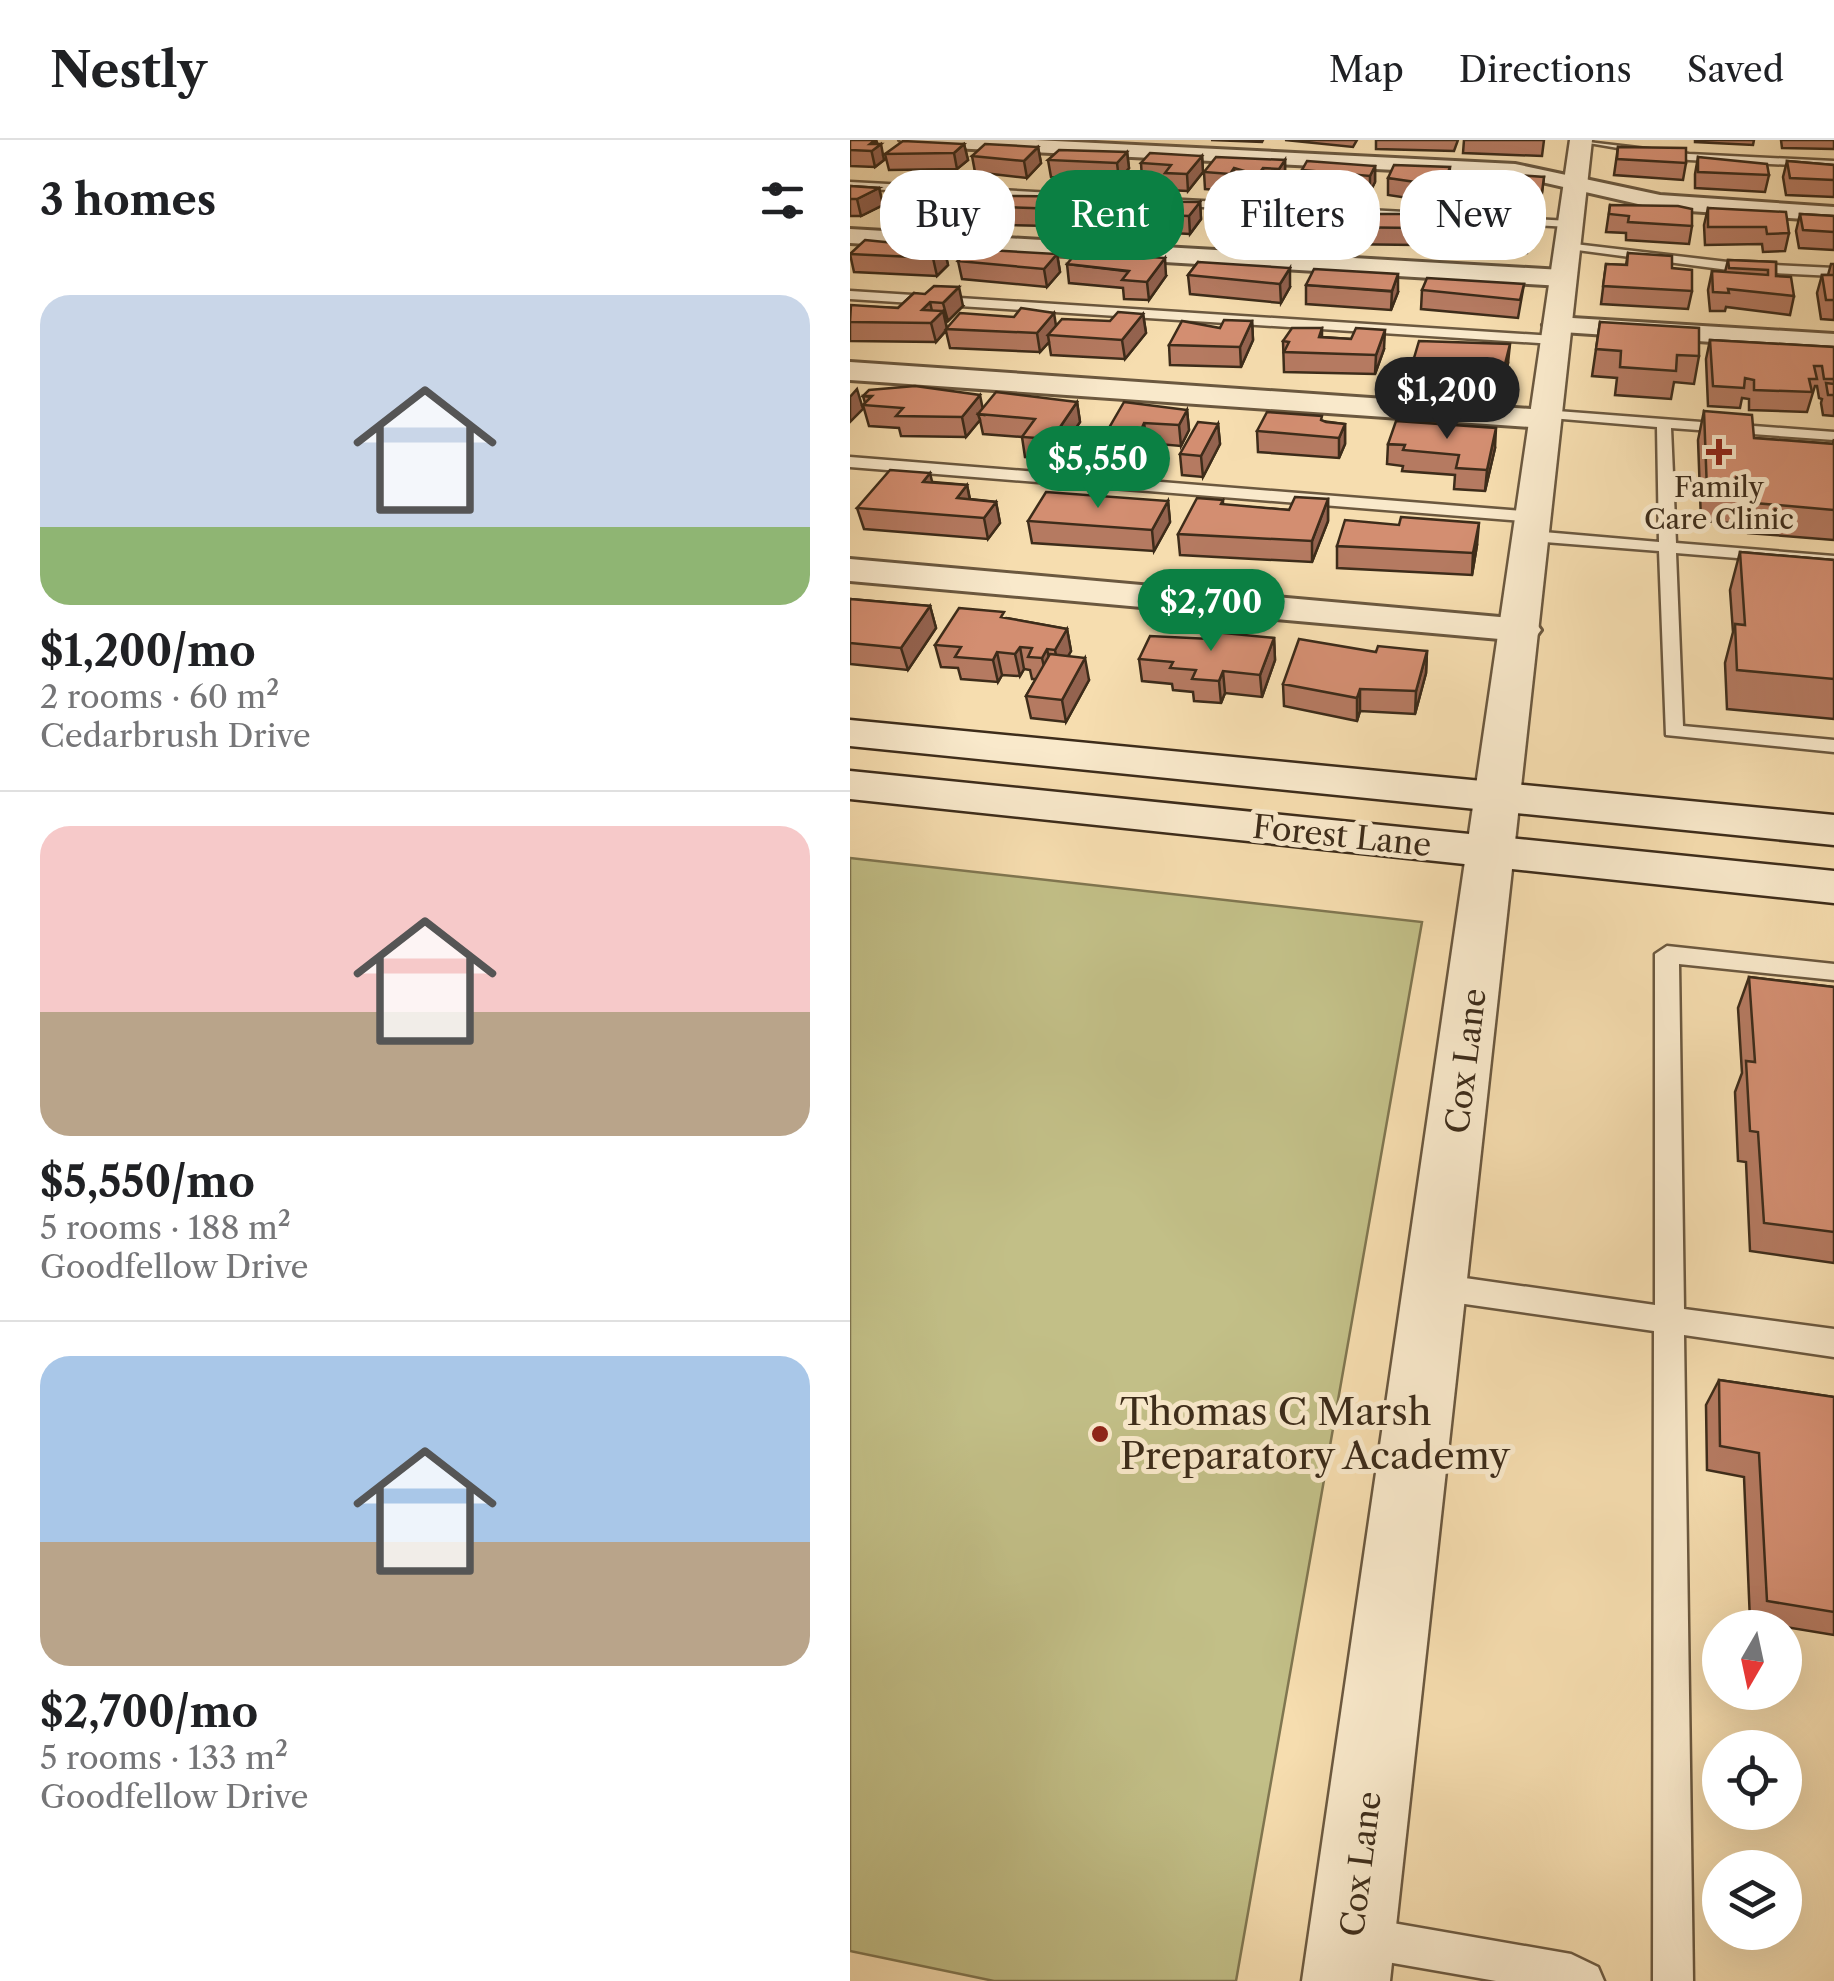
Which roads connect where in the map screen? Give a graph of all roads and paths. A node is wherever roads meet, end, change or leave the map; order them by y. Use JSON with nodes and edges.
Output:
{"nodes":[{"id":1,"x":910,"y":140,"type":"edge"},
{"id":2,"x":1579,"y":141,"type":"edge"},
{"id":3,"x":1834,"y":164,"type":"edge"},
{"id":4,"x":1575,"y":182,"type":"junction"},
{"id":5,"x":850,"y":185,"type":"edge"},
{"id":6,"x":1834,"y":214,"type":"edge"},
{"id":7,"x":1568,"y":235,"type":"junction"},
{"id":8,"x":850,"y":236,"type":"edge"},
{"id":9,"x":1834,"y":272,"type":"edge"},
{"id":10,"x":1562,"y":278,"type":"junction"},
{"id":11,"x":850,"y":295,"type":"edge"},
{"id":12,"x":1555,"y":333,"type":"junction"},
{"id":13,"x":1834,"y":342,"type":"edge"},
{"id":14,"x":850,"y":370,"type":"edge"},
{"id":15,"x":1544,"y":413,"type":"junction"},
{"id":16,"x":1664,"y":423,"type":"junction"},
{"id":17,"x":1834,"y":425,"type":"edge"},
{"id":18,"x":1834,"y":436,"type":"edge"},
{"id":19,"x":850,"y":462,"type":"edge"},
{"id":20,"x":1533,"y":527,"type":"junction"},
{"id":21,"x":1666,"y":547,"type":"junction"},
{"id":22,"x":1834,"y":561,"type":"edge"},
{"id":23,"x":850,"y":570,"type":"edge"},
{"id":24,"x":1522,"y":630,"type":"junction"},
{"id":25,"x":850,"y":733,"type":"edge"},
{"id":26,"x":1834,"y":746,"type":"edge"},
{"id":27,"x":850,"y":785,"type":"edge"},
{"id":28,"x":1499,"y":799,"type":"junction"},
{"id":29,"x":1834,"y":830,"type":"edge"},
{"id":30,"x":1493,"y":852,"type":"junction"},
{"id":31,"x":1834,"y":888,"type":"edge"},
{"id":32,"x":1834,"y":972,"type":"edge"},
{"id":33,"x":1437,"y":1287,"type":"junction"},
{"id":34,"x":1669,"y":1320,"type":"junction"},
{"id":35,"x":1834,"y":1343,"type":"edge"},
{"id":36,"x":1349,"y":1959,"type":"edge"},
{"id":37,"x":1584,"y":1981,"type":"edge"},
{"id":38,"x":1673,"y":1981,"type":"edge"}],
"edges":[{"from":1,"to":4,"type":"street"},
{"from":2,"to":3,"type":"lane"},
{"from":2,"to":4,"type":"street","name":"Cox Lane"},
{"from":4,"to":6,"type":"street"},
{"from":4,"to":7,"type":"street","name":"Cox Lane"},
{"from":5,"to":7,"type":"lane"},
{"from":7,"to":9,"type":"lane"},
{"from":7,"to":10,"type":"street","name":"Cox Lane"},
{"from":8,"to":10,"type":"street"},
{"from":10,"to":12,"type":"street","name":"Cox Lane"},
{"from":11,"to":12,"type":"lane"},
{"from":12,"to":13,"type":"street"},
{"from":12,"to":15,"type":"street","name":"Cox Lane"},
{"from":14,"to":15,"type":"street"},
{"from":15,"to":16,"type":"lane"},
{"from":15,"to":17,"type":"lane"},
{"from":15,"to":20,"type":"street","name":"Cox Lane"},
{"from":16,"to":18,"type":"lane"},
{"from":16,"to":21,"type":"lane"},
{"from":19,"to":20,"type":"lane"},
{"from":20,"to":21,"type":"lane"},
{"from":20,"to":24,"type":"street","name":"Cox Lane"},
{"from":21,"to":22,"type":"lane"},
{"from":21,"to":26,"type":"lane"},
{"from":23,"to":24,"type":"street"},
{"from":24,"to":28,"type":"street","name":"Cox Lane"},
{"from":25,"to":28,"type":"street","name":"Forest Lane"},
{"from":27,"to":30,"type":"street","name":"Forest Lane"},
{"from":28,"to":29,"type":"street","name":"Forest Lane"},
{"from":28,"to":30,"type":"street","name":"Cox Lane"},
{"from":30,"to":31,"type":"street","name":"Forest Lane"},
{"from":30,"to":33,"type":"street","name":"Cox Lane"},
{"from":32,"to":34,"type":"lane"},
{"from":33,"to":34,"type":"lane"},
{"from":33,"to":36,"type":"street","name":"Cox Lane"},
{"from":34,"to":35,"type":"lane"},
{"from":34,"to":38,"type":"lane"},
{"from":36,"to":37,"type":"lane"}]}
